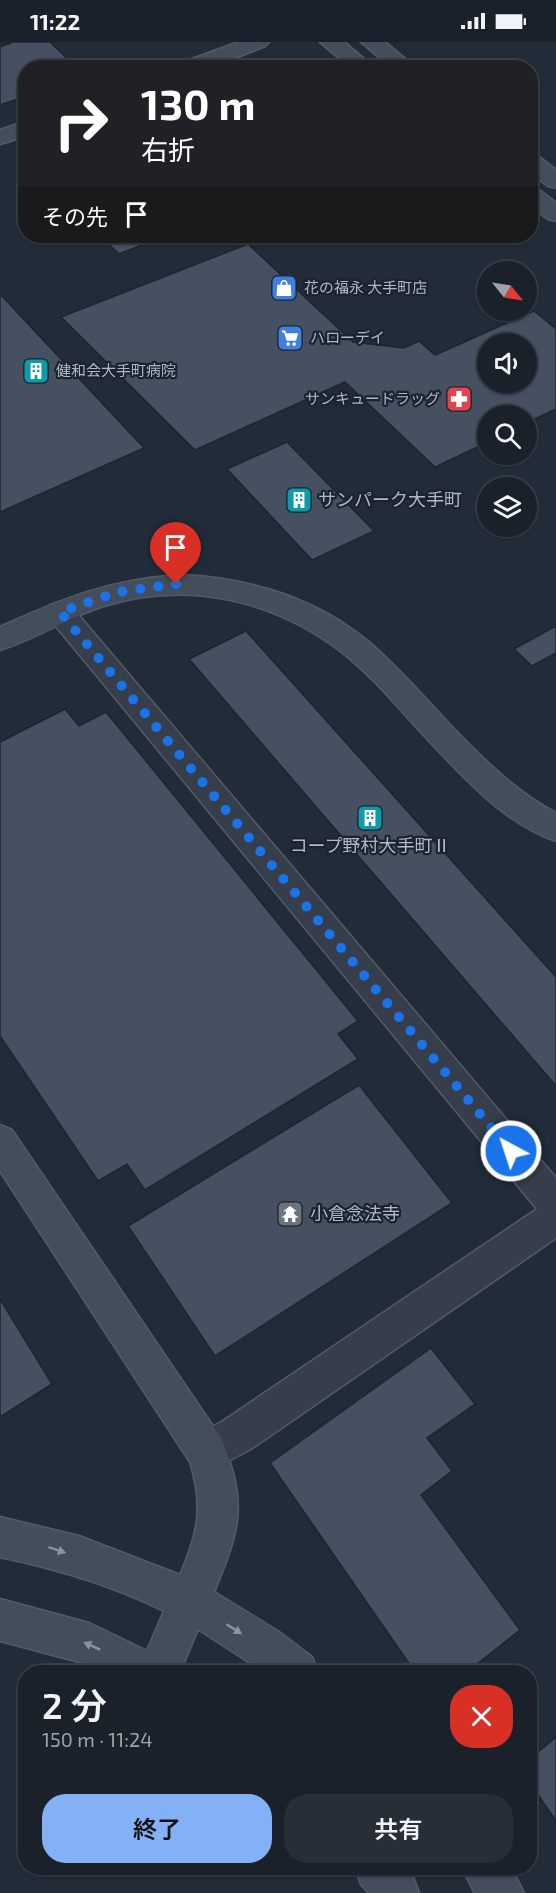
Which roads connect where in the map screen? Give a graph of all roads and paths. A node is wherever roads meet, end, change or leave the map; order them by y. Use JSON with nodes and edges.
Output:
{"nodes":[{"id":1,"x":258,"y":42,"type":"edge"},
{"id":2,"x":331,"y":42,"type":"edge"},
{"id":3,"x":372,"y":42,"type":"edge"},
{"id":4,"x":210,"y":60,"type":"edge"},
{"id":5,"x":355,"y":60,"type":"edge"},
{"id":6,"x":396,"y":60,"type":"edge"},
{"id":7,"x":18,"y":131,"type":"edge"},
{"id":8,"x":0,"y":137,"type":"edge"},
{"id":9,"x":538,"y":167,"type":"edge"},
{"id":10,"x":556,"y":181,"type":"edge"},
{"id":11,"x":538,"y":200,"type":"edge"},
{"id":12,"x":556,"y":214,"type":"edge"},
{"id":13,"x":60,"y":612,"type":"junction"},
{"id":14,"x":0,"y":639,"type":"edge"},
{"id":15,"x":556,"y":828,"type":"edge"},
{"id":16,"x":0,"y":1141,"type":"edge"},
{"id":17,"x":556,"y":1205,"type":"edge"},
{"id":18,"x":556,"y":1217,"type":"edge"},
{"id":19,"x":207,"y":1452,"type":"junction"},
{"id":20,"x":0,"y":1536,"type":"edge"},
{"id":21,"x":188,"y":1600,"type":"junction"},
{"id":22,"x":0,"y":1620,"type":"edge"},
{"id":23,"x":130,"y":1665,"type":"edge"},
{"id":24,"x":162,"y":1665,"type":"edge"},
{"id":25,"x":289,"y":1665,"type":"edge"},
{"id":26,"x":383,"y":1875,"type":"edge"},
{"id":27,"x":489,"y":1875,"type":"edge"},
{"id":28,"x":397,"y":1893,"type":"edge"},
{"id":29,"x":502,"y":1893,"type":"edge"}],
"edges":[{"from":1,"to":4,"type":"street"},
{"from":2,"to":5,"type":"street"},
{"from":3,"to":6,"type":"street"},
{"from":7,"to":8,"type":"street"},
{"from":9,"to":10,"type":"street"},
{"from":11,"to":12,"type":"street"},
{"from":13,"to":14,"type":"street"},
{"from":13,"to":15,"type":"street"},
{"from":13,"to":17,"type":"street"},
{"from":16,"to":19,"type":"street"},
{"from":18,"to":19,"type":"street"},
{"from":19,"to":21,"type":"street"},
{"from":20,"to":21,"type":"street","one_way":true},
{"from":21,"to":24,"type":"street"},
{"from":21,"to":25,"type":"street","one_way":true},
{"from":23,"to":22,"type":"street","one_way":true},
{"from":26,"to":28,"type":"street"},
{"from":27,"to":29,"type":"street"}]}
